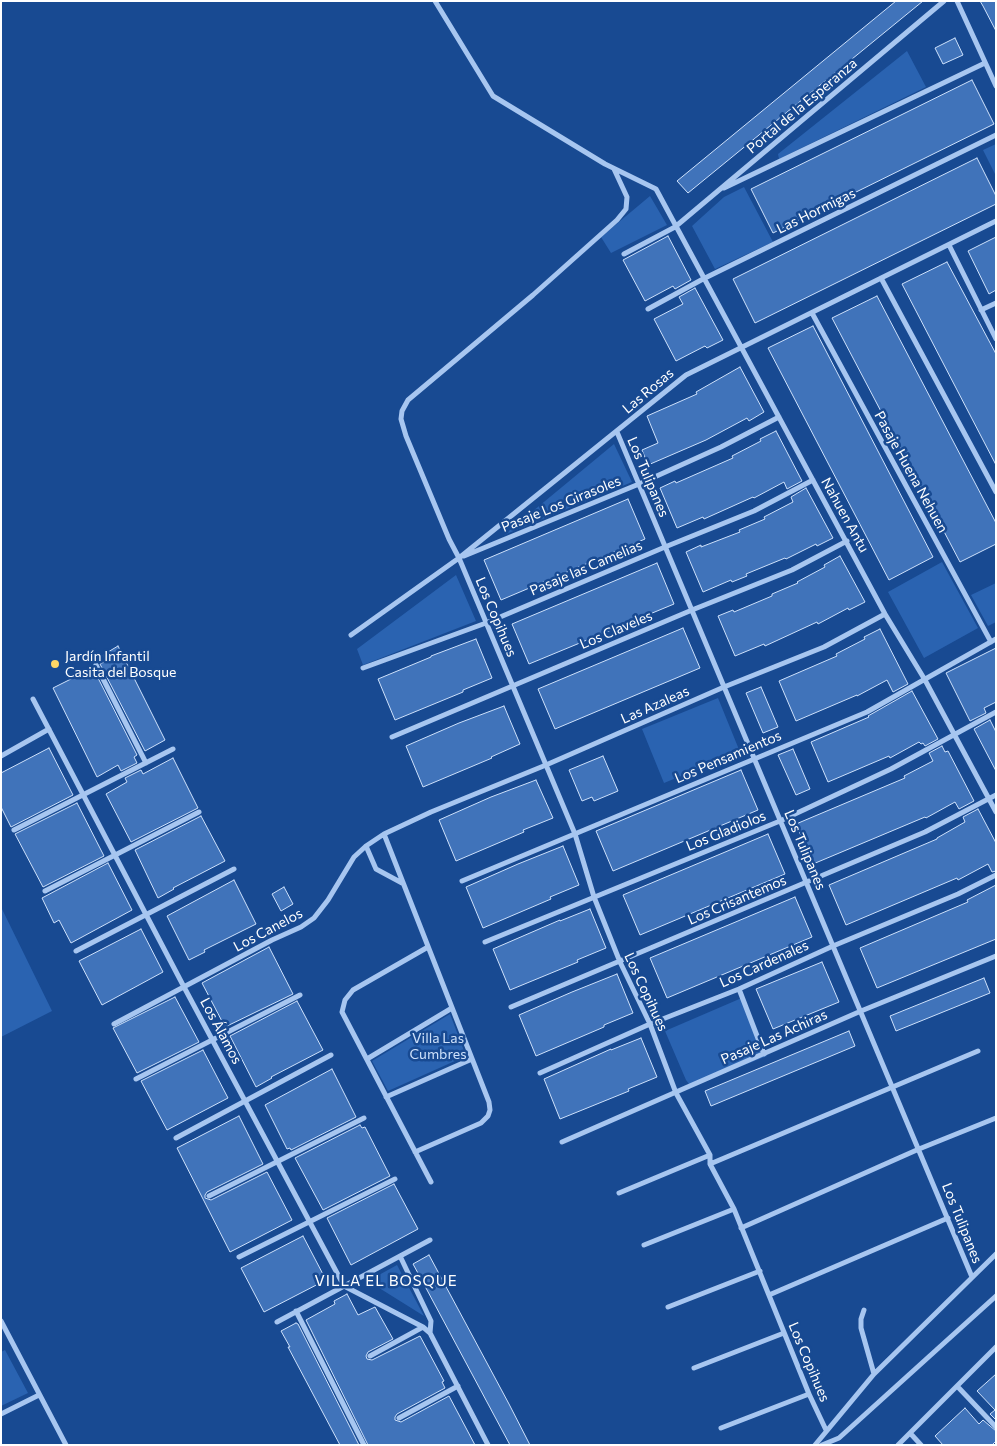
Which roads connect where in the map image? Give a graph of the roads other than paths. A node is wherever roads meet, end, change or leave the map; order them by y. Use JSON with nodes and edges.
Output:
{"nodes":[{"id":1,"x":435,"y":1,"type":"edge"},
{"id":2,"x":944,"y":1,"type":"edge"},
{"id":3,"x":957,"y":1,"type":"edge"},
{"id":4,"x":986,"y":63,"type":"junction"},
{"id":5,"x":996,"y":86,"type":"edge"},
{"id":6,"x":996,"y":135,"type":"edge"},
{"id":7,"x":614,"y":169,"type":"junction"},
{"id":8,"x":718,"y":192,"type":"junction"},
{"id":9,"x":996,"y":221,"type":"edge"},
{"id":10,"x":675,"y":228,"type":"junction"},
{"id":11,"x":949,"y":245,"type":"junction"},
{"id":12,"x":624,"y":254,"type":"dead end"},
{"id":13,"x":881,"y":278,"type":"junction"},
{"id":14,"x":703,"y":279,"type":"junction"},
{"id":15,"x":996,"y":303,"type":"edge"},
{"id":16,"x":648,"y":309,"type":"dead end"},
{"id":17,"x":981,"y":310,"type":"junction"},
{"id":18,"x":812,"y":313,"type":"junction"},
{"id":19,"x":996,"y":339,"type":"edge"},
{"id":20,"x":741,"y":348,"type":"junction"},
{"id":21,"x":779,"y":417,"type":"junction"},
{"id":22,"x":617,"y":432,"type":"junction"},
{"id":23,"x":813,"y":480,"type":"junction"},
{"id":24,"x":639,"y":484,"type":"junction"},
{"id":25,"x":996,"y":492,"type":"edge"},
{"id":26,"x":847,"y":541,"type":"junction"},
{"id":27,"x":665,"y":547,"type":"junction"},
{"id":28,"x":459,"y":558,"type":"junction"},
{"id":29,"x":692,"y":610,"type":"junction"},
{"id":30,"x":885,"y":614,"type":"junction"},
{"id":31,"x":486,"y":623,"type":"junction"},
{"id":32,"x":351,"y":635,"type":"dead end"},
{"id":33,"x":994,"y":640,"type":"edge"},
{"id":34,"x":96,"y":665,"type":"dead end"},
{"id":35,"x":363,"y":668,"type":"dead end"},
{"id":36,"x":924,"y":680,"type":"junction"},
{"id":37,"x":513,"y":686,"type":"junction"},
{"id":38,"x":724,"y":687,"type":"junction"},
{"id":39,"x":33,"y":699,"type":"dead end"},
{"id":40,"x":996,"y":712,"type":"edge"},
{"id":41,"x":49,"y":729,"type":"junction"},
{"id":42,"x":953,"y":735,"type":"junction"},
{"id":43,"x":392,"y":737,"type":"dead end"},
{"id":44,"x":173,"y":749,"type":"dead end"},
{"id":45,"x":1,"y":756,"type":"edge"},
{"id":46,"x":754,"y":758,"type":"junction"},
{"id":47,"x":146,"y":763,"type":"junction"},
{"id":48,"x":546,"y":765,"type":"junction"},
{"id":49,"x":84,"y":795,"type":"junction"},
{"id":50,"x":996,"y":795,"type":"edge"},
{"id":51,"x":988,"y":799,"type":"junction"},
{"id":52,"x":199,"y":812,"type":"dead end"},
{"id":53,"x":431,"y":812,"type":"joint"},
{"id":54,"x":996,"y":812,"type":"edge"},
{"id":55,"x":780,"y":822,"type":"junction"},
{"id":56,"x":14,"y":830,"type":"dead end"},
{"id":57,"x":384,"y":834,"type":"junction"},
{"id":58,"x":575,"y":834,"type":"junction"},
{"id":59,"x":366,"y":846,"type":"junction"},
{"id":60,"x":116,"y":855,"type":"junction"},
{"id":61,"x":234,"y":869,"type":"dead end"},
{"id":62,"x":996,"y":875,"type":"edge"},
{"id":63,"x":462,"y":881,"type":"dead end"},
{"id":64,"x":806,"y":882,"type":"junction"},
{"id":65,"x":402,"y":883,"type":"junction"},
{"id":66,"x":45,"y":890,"type":"dead end"},
{"id":67,"x":594,"y":897,"type":"junction"},
{"id":68,"x":146,"y":914,"type":"junction"},
{"id":69,"x":485,"y":942,"type":"dead end"},
{"id":70,"x":833,"y":946,"type":"junction"},
{"id":71,"x":428,"y":947,"type":"junction"},
{"id":72,"x":76,"y":951,"type":"dead end"},
{"id":73,"x":996,"y":956,"type":"edge"},
{"id":74,"x":620,"y":962,"type":"junction"},
{"id":75,"x":184,"y":987,"type":"junction"},
{"id":76,"x":738,"y":989,"type":"junction"},
{"id":77,"x":300,"y":994,"type":"dead end"},
{"id":78,"x":511,"y":1007,"type":"dead end"},
{"id":79,"x":452,"y":1008,"type":"junction"},
{"id":80,"x":861,"y":1011,"type":"junction"},
{"id":81,"x":114,"y":1024,"type":"dead end"},
{"id":82,"x":650,"y":1024,"type":"junction"},
{"id":83,"x":213,"y":1039,"type":"junction"},
{"id":84,"x":978,"y":1052,"type":"dead end"},
{"id":85,"x":764,"y":1054,"type":"junction"},
{"id":86,"x":331,"y":1055,"type":"dead end"},
{"id":87,"x":367,"y":1059,"type":"junction"},
{"id":88,"x":472,"y":1059,"type":"junction"},
{"id":89,"x":540,"y":1072,"type":"dead end"},
{"id":90,"x":136,"y":1079,"type":"dead end"},
{"id":91,"x":893,"y":1088,"type":"junction"},
{"id":92,"x":676,"y":1093,"type":"junction"},
{"id":93,"x":386,"y":1097,"type":"junction"},
{"id":94,"x":245,"y":1101,"type":"junction"},
{"id":95,"x":364,"y":1118,"type":"dead end"},
{"id":96,"x":996,"y":1118,"type":"edge"},
{"id":97,"x":176,"y":1138,"type":"dead end"},
{"id":98,"x":562,"y":1142,"type":"dead end"},
{"id":99,"x":919,"y":1149,"type":"junction"},
{"id":100,"x":415,"y":1152,"type":"junction"},
{"id":101,"x":710,"y":1155,"type":"junction"},
{"id":102,"x":277,"y":1162,"type":"junction"},
{"id":103,"x":710,"y":1164,"type":"junction"},
{"id":104,"x":395,"y":1179,"type":"dead end"},
{"id":105,"x":431,"y":1182,"type":"dead end"},
{"id":106,"x":619,"y":1193,"type":"dead end"},
{"id":107,"x":208,"y":1196,"type":"dead end"},
{"id":108,"x":734,"y":1209,"type":"junction"},
{"id":109,"x":948,"y":1218,"type":"junction"},
{"id":110,"x":309,"y":1222,"type":"junction"},
{"id":111,"x":742,"y":1228,"type":"junction"},
{"id":112,"x":430,"y":1240,"type":"dead end"},
{"id":113,"x":644,"y":1245,"type":"dead end"},
{"id":114,"x":996,"y":1254,"type":"edge"},
{"id":115,"x":400,"y":1256,"type":"junction"},
{"id":116,"x":239,"y":1257,"type":"dead end"},
{"id":117,"x":760,"y":1271,"type":"junction"},
{"id":118,"x":972,"y":1277,"type":"junction"},
{"id":119,"x":344,"y":1286,"type":"junction"},
{"id":120,"x":769,"y":1295,"type":"junction"},
{"id":121,"x":996,"y":1296,"type":"edge"},
{"id":122,"x":668,"y":1307,"type":"dead end"},
{"id":123,"x":864,"y":1310,"type":"dead end"},
{"id":124,"x":296,"y":1311,"type":"junction"},
{"id":125,"x":1,"y":1321,"type":"edge"},
{"id":126,"x":277,"y":1322,"type":"dead end"},
{"id":127,"x":423,"y":1327,"type":"junction"},
{"id":128,"x":3,"y":1330,"type":"edge"},
{"id":129,"x":430,"y":1333,"type":"junction"},
{"id":130,"x":784,"y":1333,"type":"junction"},
{"id":131,"x":996,"y":1347,"type":"edge"},
{"id":132,"x":370,"y":1356,"type":"dead end"},
{"id":133,"x":694,"y":1368,"type":"dead end"},
{"id":134,"x":874,"y":1374,"type":"junction"},
{"id":135,"x":458,"y":1386,"type":"junction"},
{"id":136,"x":957,"y":1386,"type":"junction"},
{"id":137,"x":40,"y":1394,"type":"junction"},
{"id":138,"x":809,"y":1394,"type":"junction"},
{"id":139,"x":1,"y":1414,"type":"edge"},
{"id":140,"x":400,"y":1418,"type":"dead end"},
{"id":141,"x":996,"y":1426,"type":"edge"},
{"id":142,"x":721,"y":1428,"type":"dead end"},
{"id":143,"x":826,"y":1430,"type":"junction"},
{"id":144,"x":910,"y":1433,"type":"junction"},
{"id":145,"x":66,"y":1445,"type":"edge"},
{"id":146,"x":364,"y":1445,"type":"edge"},
{"id":147,"x":488,"y":1445,"type":"edge"},
{"id":148,"x":815,"y":1445,"type":"edge"},
{"id":149,"x":822,"y":1445,"type":"edge"},
{"id":150,"x":898,"y":1445,"type":"edge"},
{"id":151,"x":921,"y":1445,"type":"edge"}],
"edges":[{"from":1,"to":7,"type":"street","name":"Nahuen Antu"},
{"from":2,"to":8,"type":"street","name":"Portal de la Esperanza"},
{"from":3,"to":4,"type":"street"},
{"from":4,"to":5,"type":"street"},
{"from":4,"to":8,"type":"street"},
{"from":6,"to":14,"type":"street","name":"Las Hormigas"},
{"from":7,"to":10,"type":"street","name":"Nahuen Antu"},
{"from":7,"to":28,"type":"street","name":"Los Copihues"},
{"from":8,"to":10,"type":"street","name":"Portal de la Esperanza"},
{"from":9,"to":11,"type":"street","name":"Las Rosas"},
{"from":10,"to":12,"type":"street","name":"Portal de la Esperanza"},
{"from":10,"to":14,"type":"street","name":"Nahuen Antu"},
{"from":11,"to":13,"type":"street","name":"Las Rosas"},
{"from":11,"to":17,"type":"street"},
{"from":13,"to":18,"type":"street","name":"Las Rosas"},
{"from":13,"to":25,"type":"street"},
{"from":14,"to":16,"type":"street","name":"Las Hormigas"},
{"from":14,"to":20,"type":"street","name":"Nahuen Antu"},
{"from":15,"to":17,"type":"street"},
{"from":17,"to":19,"type":"street"},
{"from":18,"to":20,"type":"street","name":"Las Rosas"},
{"from":18,"to":33,"type":"street","name":"Pasaje Huena Nehuen"},
{"from":20,"to":21,"type":"street","name":"Nahuen Antu"},
{"from":20,"to":22,"type":"street","name":"Las Rosas"},
{"from":21,"to":23,"type":"street","name":"Nahuen Antu"},
{"from":21,"to":24,"type":"street","name":"Pasaje Los Girasoles"},
{"from":22,"to":24,"type":"street","name":"Los Tulipanes"},
{"from":22,"to":28,"type":"street","name":"Las Rosas"},
{"from":23,"to":26,"type":"street","name":"Nahuen Antu"},
{"from":23,"to":27,"type":"street","name":"Pasaje las Camelias"},
{"from":24,"to":27,"type":"street","name":"Los Tulipanes"},
{"from":24,"to":28,"type":"street","name":"Pasaje Los Girasoles"},
{"from":26,"to":29,"type":"street","name":"Los Claveles"},
{"from":26,"to":30,"type":"street","name":"Nahuen Antu"},
{"from":27,"to":29,"type":"street","name":"Los Tulipanes"},
{"from":27,"to":31,"type":"street","name":"Pasaje las Camelias"},
{"from":28,"to":31,"type":"street","name":"Los Copihues"},
{"from":28,"to":32,"type":"street","name":"Las Rosas"},
{"from":29,"to":37,"type":"street","name":"Los Claveles"},
{"from":29,"to":38,"type":"street","name":"Los Tulipanes"},
{"from":30,"to":36,"type":"street","name":"Nahuen Antu"},
{"from":30,"to":38,"type":"street","name":"Las Azaleas"},
{"from":31,"to":35,"type":"street","name":"Pasaje las Camelias"},
{"from":31,"to":37,"type":"street","name":"Los Copihues"},
{"from":33,"to":36,"type":"street","name":"Los Pensamientos"},
{"from":34,"to":47,"type":"street"},
{"from":36,"to":42,"type":"street","name":"Nahuen Antu"},
{"from":36,"to":46,"type":"street","name":"Los Pensamientos"},
{"from":37,"to":43,"type":"street","name":"Los Claveles"},
{"from":37,"to":48,"type":"street","name":"Los Copihues"},
{"from":38,"to":46,"type":"street","name":"Los Tulipanes"},
{"from":38,"to":48,"type":"street","name":"Las Azaleas"},
{"from":39,"to":41,"type":"street","name":"Los Álamos"},
{"from":40,"to":42,"type":"street","name":"Los Gladiolos"},
{"from":41,"to":45,"type":"street"},
{"from":41,"to":49,"type":"street","name":"Los Álamos"},
{"from":42,"to":51,"type":"street","name":"Nahuen Antu"},
{"from":42,"to":55,"type":"street","name":"Los Gladiolos"},
{"from":44,"to":47,"type":"street"},
{"from":46,"to":55,"type":"street","name":"Los Tulipanes"},
{"from":46,"to":58,"type":"street","name":"Los Pensamientos"},
{"from":47,"to":49,"type":"street"},
{"from":48,"to":53,"type":"street","name":"Las Azaleas"},
{"from":48,"to":58,"type":"street","name":"Los Copihues"},
{"from":49,"to":56,"type":"street"},
{"from":49,"to":60,"type":"street","name":"Los Álamos"},
{"from":50,"to":51,"type":"street","name":"Los Crisantemos"},
{"from":51,"to":54,"type":"street","name":"Nahuen Antu"},
{"from":51,"to":64,"type":"street","name":"Los Crisantemos"},
{"from":52,"to":60,"type":"street"},
{"from":53,"to":57,"type":"street","name":"Los Canelos"},
{"from":55,"to":64,"type":"street","name":"Los Tulipanes"},
{"from":55,"to":67,"type":"street","name":"Los Gladiolos"},
{"from":57,"to":59,"type":"street","name":"Los Canelos"},
{"from":57,"to":65,"type":"street"},
{"from":58,"to":63,"type":"street","name":"Los Pensamientos"},
{"from":58,"to":67,"type":"street","name":"Los Copihues"},
{"from":59,"to":65,"type":"street"},
{"from":59,"to":75,"type":"street","name":"Los Canelos"},
{"from":60,"to":66,"type":"street"},
{"from":60,"to":68,"type":"street","name":"Los Álamos"},
{"from":61,"to":68,"type":"street"},
{"from":62,"to":70,"type":"street","name":"Los Cardenales"},
{"from":64,"to":70,"type":"street","name":"Los Tulipanes"},
{"from":64,"to":74,"type":"street","name":"Los Crisantemos"},
{"from":65,"to":71,"type":"street"},
{"from":67,"to":69,"type":"street","name":"Los Gladiolos"},
{"from":67,"to":74,"type":"street","name":"Los Copihues"},
{"from":68,"to":72,"type":"street"},
{"from":68,"to":75,"type":"street","name":"Los Álamos"},
{"from":70,"to":76,"type":"street","name":"Los Cardenales"},
{"from":70,"to":80,"type":"street","name":"Los Tulipanes"},
{"from":71,"to":79,"type":"street"},
{"from":71,"to":87,"type":"street"},
{"from":73,"to":80,"type":"street","name":"Pasaje Las Achiras"},
{"from":74,"to":78,"type":"street","name":"Los Crisantemos"},
{"from":74,"to":82,"type":"street","name":"Los Copihues"},
{"from":75,"to":81,"type":"street","name":"Los Canelos"},
{"from":75,"to":83,"type":"street","name":"Los Álamos"},
{"from":76,"to":82,"type":"street","name":"Los Cardenales"},
{"from":76,"to":85,"type":"street"},
{"from":77,"to":83,"type":"street"},
{"from":79,"to":87,"type":"street"},
{"from":79,"to":88,"type":"street"},
{"from":80,"to":85,"type":"street","name":"Pasaje Las Achiras"},
{"from":80,"to":91,"type":"street","name":"Los Tulipanes"},
{"from":82,"to":89,"type":"street","name":"Los Cardenales"},
{"from":82,"to":92,"type":"street","name":"Los Copihues"},
{"from":83,"to":90,"type":"street"},
{"from":83,"to":94,"type":"street","name":"Los Álamos"},
{"from":84,"to":91,"type":"street"},
{"from":85,"to":92,"type":"street","name":"Pasaje Las Achiras"},
{"from":86,"to":94,"type":"street"},
{"from":87,"to":93,"type":"street"},
{"from":88,"to":93,"type":"street"},
{"from":88,"to":100,"type":"street"},
{"from":91,"to":99,"type":"street","name":"Los Tulipanes"},
{"from":91,"to":103,"type":"street"},
{"from":92,"to":98,"type":"street","name":"Pasaje Las Achiras"},
{"from":92,"to":101,"type":"street","name":"Los Copihues"},
{"from":93,"to":100,"type":"street"},
{"from":94,"to":97,"type":"street"},
{"from":94,"to":102,"type":"street","name":"Los Álamos"},
{"from":95,"to":102,"type":"street"},
{"from":96,"to":99,"type":"street"},
{"from":99,"to":109,"type":"street","name":"Los Tulipanes"},
{"from":99,"to":111,"type":"street"},
{"from":100,"to":105,"type":"street"},
{"from":101,"to":103,"type":"street","name":"Los Copihues"},
{"from":101,"to":106,"type":"street"},
{"from":102,"to":107,"type":"street"},
{"from":102,"to":110,"type":"street","name":"Los Álamos"},
{"from":103,"to":108,"type":"street","name":"Los Copihues"},
{"from":104,"to":110,"type":"street"},
{"from":108,"to":111,"type":"street","name":"Los Copihues"},
{"from":108,"to":113,"type":"street"},
{"from":109,"to":118,"type":"street","name":"Los Tulipanes"},
{"from":109,"to":120,"type":"street"},
{"from":110,"to":116,"type":"street"},
{"from":110,"to":119,"type":"street","name":"Los Álamos"},
{"from":111,"to":117,"type":"street","name":"Los Copihues"},
{"from":112,"to":115,"type":"street"},
{"from":114,"to":118,"type":"street"},
{"from":115,"to":119,"type":"street"},
{"from":115,"to":129,"type":"street"},
{"from":117,"to":120,"type":"street","name":"Los Copihues"},
{"from":117,"to":122,"type":"street"},
{"from":118,"to":134,"type":"street"},
{"from":119,"to":124,"type":"street"},
{"from":119,"to":127,"type":"street"},
{"from":120,"to":130,"type":"street","name":"Los Copihues"},
{"from":121,"to":149,"type":"street"},
{"from":123,"to":134,"type":"street"},
{"from":124,"to":126,"type":"street"},
{"from":124,"to":146,"type":"street"},
{"from":125,"to":128,"type":"street"},
{"from":127,"to":129,"type":"street"},
{"from":127,"to":132,"type":"street"},
{"from":128,"to":137,"type":"street"},
{"from":129,"to":135,"type":"street"},
{"from":130,"to":133,"type":"street"},
{"from":130,"to":138,"type":"street","name":"Los Copihues"},
{"from":131,"to":136,"type":"street"},
{"from":134,"to":143,"type":"street"},
{"from":135,"to":140,"type":"street"},
{"from":135,"to":147,"type":"street"},
{"from":136,"to":141,"type":"street"},
{"from":136,"to":144,"type":"street"},
{"from":137,"to":139,"type":"street"},
{"from":137,"to":145,"type":"street"},
{"from":138,"to":142,"type":"street"},
{"from":138,"to":143,"type":"street","name":"Los Copihues"},
{"from":143,"to":148,"type":"street"},
{"from":144,"to":150,"type":"street"},
{"from":144,"to":151,"type":"street"}]}
